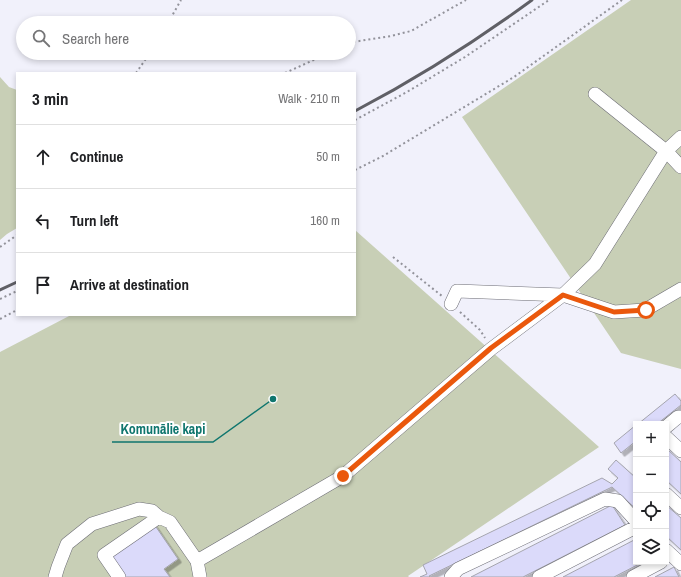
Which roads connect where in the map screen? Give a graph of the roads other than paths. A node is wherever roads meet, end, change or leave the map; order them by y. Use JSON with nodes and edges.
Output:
{"nodes":[{"id":1,"x":595,"y":94,"type":"dead end"},
{"id":2,"x":681,"y":137,"type":"edge"},
{"id":3,"x":666,"y":151,"type":"junction"},
{"id":4,"x":681,"y":167,"type":"edge"},
{"id":5,"x":681,"y":289,"type":"edge"},
{"id":6,"x":563,"y":295,"type":"junction"},
{"id":7,"x":451,"y":304,"type":"dead end"},
{"id":8,"x":681,"y":417,"type":"edge"},
{"id":9,"x":669,"y":424,"type":"edge"},
{"id":10,"x":669,"y":440,"type":"edge"},
{"id":11,"x":681,"y":451,"type":"edge"},
{"id":12,"x":669,"y":497,"type":"edge"},
{"id":13,"x":681,"y":508,"type":"edge"},
{"id":14,"x":159,"y":517,"type":"junction"},
{"id":15,"x":633,"y":518,"type":"edge"},
{"id":16,"x":633,"y":529,"type":"edge"},
{"id":17,"x":197,"y":561,"type":"junction"},
{"id":18,"x":656,"y":565,"type":"edge"},
{"id":19,"x":55,"y":577,"type":"edge"},
{"id":20,"x":120,"y":577,"type":"edge"},
{"id":21,"x":200,"y":577,"type":"edge"},
{"id":22,"x":451,"y":577,"type":"edge"},
{"id":23,"x":540,"y":577,"type":"edge"},
{"id":24,"x":633,"y":577,"type":"edge"}],
"edges":[{"from":1,"to":3,"type":"lane"},
{"from":2,"to":3,"type":"lane"},
{"from":3,"to":4,"type":"lane"},
{"from":3,"to":6,"type":"lane"},
{"from":5,"to":6,"type":"lane"},
{"from":6,"to":7,"type":"lane"},
{"from":6,"to":17,"type":"lane"},
{"from":8,"to":9,"type":"lane"},
{"from":10,"to":11,"type":"lane"},
{"from":12,"to":13,"type":"lane"},
{"from":14,"to":17,"type":"lane"},
{"from":14,"to":19,"type":"lane"},
{"from":14,"to":20,"type":"lane"},
{"from":15,"to":22,"type":"lane"},
{"from":16,"to":23,"type":"lane"},
{"from":17,"to":21,"type":"lane"},
{"from":18,"to":24,"type":"lane"}]}
